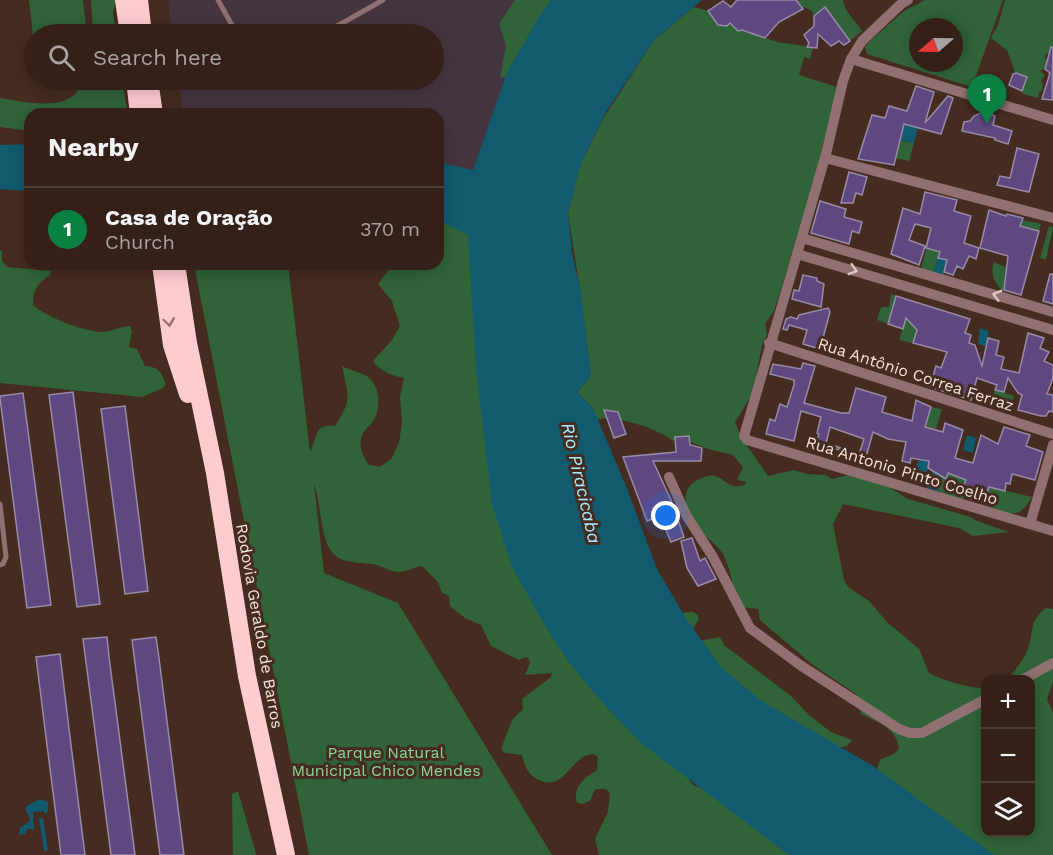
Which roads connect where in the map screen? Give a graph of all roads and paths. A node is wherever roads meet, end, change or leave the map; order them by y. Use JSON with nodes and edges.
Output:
{"nodes":[{"id":1,"x":124,"y":0,"type":"edge"},
{"id":2,"x":138,"y":0,"type":"edge"},
{"id":3,"x":218,"y":0,"type":"edge"},
{"id":4,"x":383,"y":0,"type":"edge"},
{"id":5,"x":908,"y":0,"type":"edge"},
{"id":6,"x":128,"y":24,"type":"edge"},
{"id":7,"x":142,"y":24,"type":"edge"},
{"id":8,"x":231,"y":24,"type":"edge"},
{"id":9,"x":341,"y":24,"type":"edge"},
{"id":10,"x":851,"y":59,"type":"junction"},
{"id":11,"x":139,"y":90,"type":"edge"},
{"id":12,"x":148,"y":90,"type":"edge"},
{"id":13,"x":146,"y":108,"type":"edge"},
{"id":14,"x":146,"y":108,"type":"edge"},
{"id":15,"x":1053,"y":120,"type":"edge"},
{"id":16,"x":825,"y":158,"type":"junction"},
{"id":17,"x":1053,"y":218,"type":"edge"},
{"id":18,"x":801,"y":238,"type":"junction"},
{"id":19,"x":797,"y":254,"type":"junction"},
{"id":20,"x":161,"y":270,"type":"edge"},
{"id":21,"x":177,"y":270,"type":"edge"},
{"id":22,"x":1053,"y":312,"type":"edge"},
{"id":23,"x":1053,"y":330,"type":"edge"},
{"id":24,"x":770,"y":343,"type":"junction"},
{"id":25,"x":1053,"y":434,"type":"edge"},
{"id":26,"x":1053,"y":445,"type":"edge"},
{"id":27,"x":215,"y":473,"type":"junction"},
{"id":28,"x":669,"y":477,"type":"dead end"},
{"id":29,"x":0,"y":504,"type":"edge"},
{"id":30,"x":1030,"y":524,"type":"junction"},
{"id":31,"x":1053,"y":531,"type":"edge"},
{"id":32,"x":0,"y":565,"type":"edge"},
{"id":33,"x":1053,"y":663,"type":"edge"},
{"id":34,"x":1031,"y":675,"type":"edge"},
{"id":35,"x":981,"y":702,"type":"edge"},
{"id":36,"x":286,"y":855,"type":"edge"}],
"edges":[{"from":1,"to":6,"type":"highway"},
{"from":2,"to":7,"type":"highway"},
{"from":3,"to":8,"type":"lane"},
{"from":4,"to":9,"type":"lane"},
{"from":5,"to":10,"type":"street"},
{"from":10,"to":15,"type":"street"},
{"from":10,"to":16,"type":"street"},
{"from":11,"to":13,"type":"highway"},
{"from":12,"to":14,"type":"highway"},
{"from":16,"to":17,"type":"street"},
{"from":16,"to":18,"type":"street"},
{"from":18,"to":19,"type":"street"},
{"from":22,"to":18,"type":"street","one_way":true},
{"from":19,"to":23,"type":"street","one_way":true},
{"from":19,"to":24,"type":"street"},
{"from":20,"to":27,"type":"highway","name":"Rodovia Geraldo de Barros","one_way":true},
{"from":21,"to":27,"type":"highway","name":"Rodovia Geraldo de Barros"},
{"from":24,"to":25,"type":"street","name":"Rua Antônio Correa Ferraz"},
{"from":24,"to":30,"type":"street","name":"Rua Antonio Pinto Coelho"},
{"from":26,"to":30,"type":"street"},
{"from":27,"to":36,"type":"highway","name":"Rodovia Geraldo de Barros"},
{"from":28,"to":35,"type":"street"},
{"from":29,"to":32,"type":"lane"},
{"from":30,"to":31,"type":"street","name":"Rua Antonio Pinto Coelho"},
{"from":33,"to":34,"type":"street"}]}
